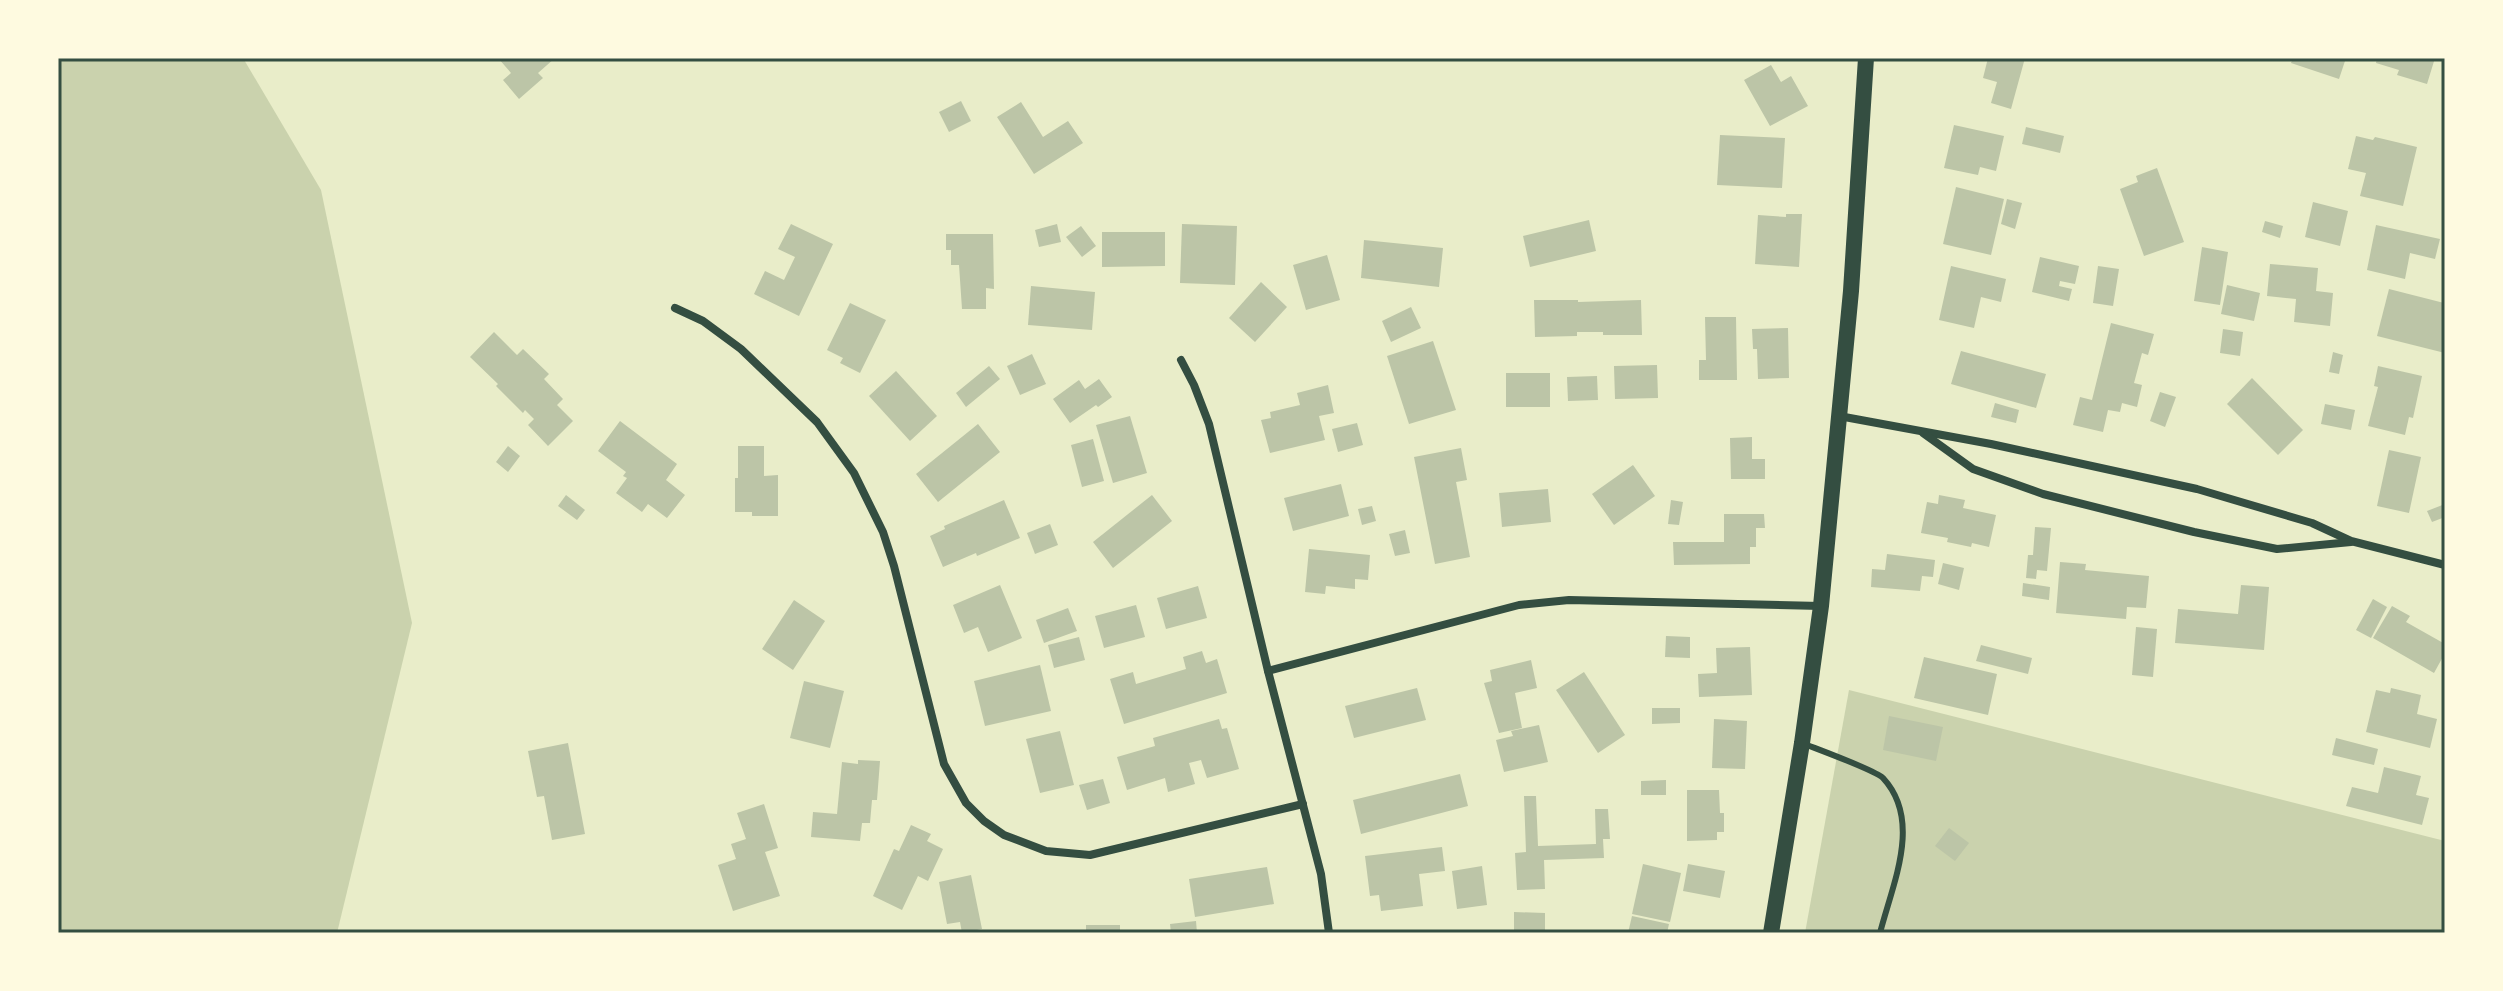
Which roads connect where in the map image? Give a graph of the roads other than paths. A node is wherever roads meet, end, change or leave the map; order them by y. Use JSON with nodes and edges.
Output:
{"nodes":[{"id":1,"x":1866,"y":58,"type":"edge"},
{"id":2,"x":675,"y":308,"type":"dead end"},
{"id":3,"x":1181,"y":360,"type":"dead end"},
{"id":4,"x":1838,"y":416,"type":"junction"},
{"id":5,"x":1919,"y":431,"type":"junction"},
{"id":6,"x":2351,"y":541,"type":"junction"},
{"id":7,"x":2445,"y":565,"type":"edge"},
{"id":8,"x":1821,"y":606,"type":"junction"},
{"id":9,"x":1268,"y":671,"type":"junction"},
{"id":10,"x":1802,"y":743,"type":"junction"},
{"id":11,"x":1303,"y":804,"type":"junction"},
{"id":12,"x":1329,"y":933,"type":"edge"},
{"id":13,"x":1771,"y":933,"type":"edge"},
{"id":14,"x":1880,"y":933,"type":"edge"}],
"edges":[{"from":1,"to":4,"type":"main road"},
{"from":2,"to":11,"type":"street"},
{"from":3,"to":9,"type":"street"},
{"from":4,"to":5,"type":"street"},
{"from":4,"to":8,"type":"main road"},
{"from":5,"to":6,"type":"street"},
{"from":5,"to":6,"type":"street"},
{"from":6,"to":7,"type":"street"},
{"from":8,"to":9,"type":"street"},
{"from":8,"to":10,"type":"main road"},
{"from":9,"to":11,"type":"street"},
{"from":10,"to":13,"type":"main road"},
{"from":10,"to":14,"type":"lane"},
{"from":11,"to":12,"type":"street"}]}
